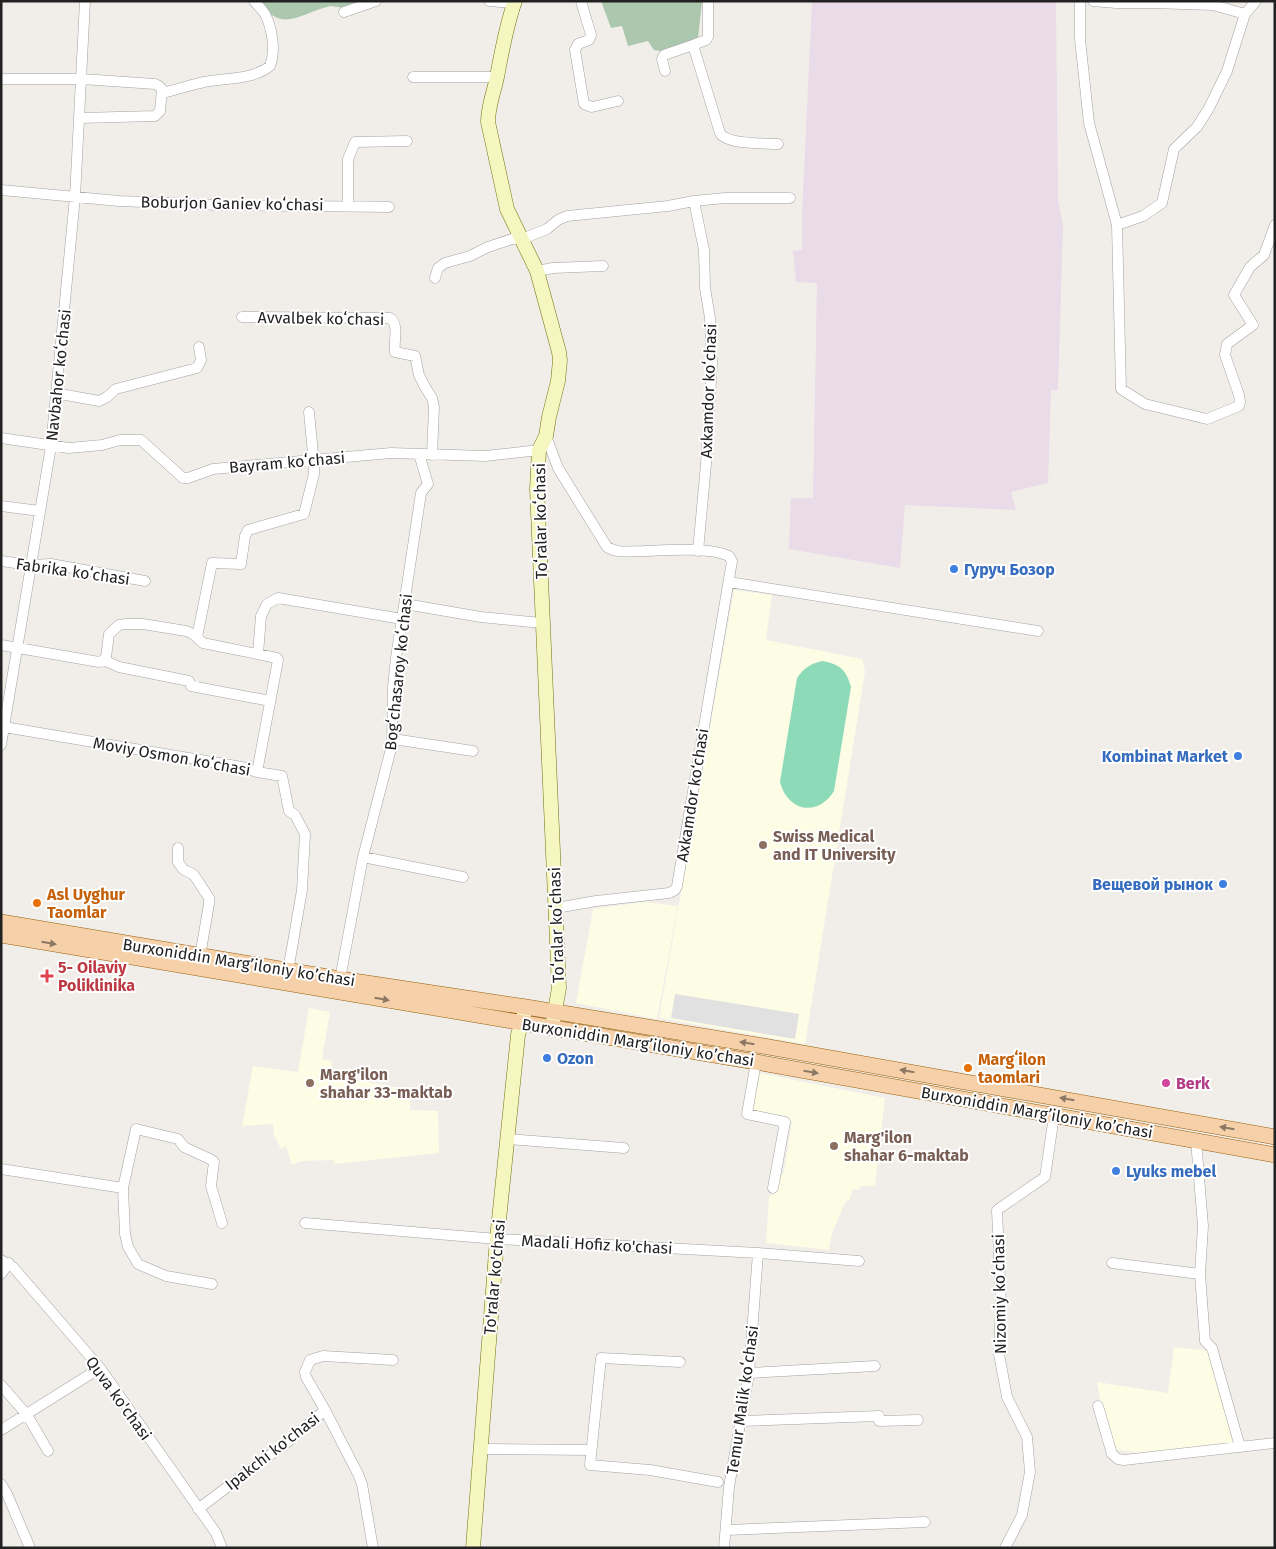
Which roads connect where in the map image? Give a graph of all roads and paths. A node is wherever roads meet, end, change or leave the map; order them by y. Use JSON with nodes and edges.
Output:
{"nodes":[{"id":1,"x":85,"y":1,"type":"edge"},
{"id":2,"x":254,"y":1,"type":"edge"},
{"id":3,"x":376,"y":1,"type":"edge"},
{"id":4,"x":489,"y":1,"type":"edge"},
{"id":5,"x":581,"y":1,"type":"edge"},
{"id":6,"x":708,"y":1,"type":"edge"},
{"id":7,"x":1080,"y":1,"type":"edge"},
{"id":8,"x":1093,"y":1,"type":"edge"},
{"id":9,"x":1256,"y":1,"type":"edge"},
{"id":10,"x":515,"y":2,"type":"edge"},
{"id":11,"x":1153,"y":2,"type":"edge"},
{"id":12,"x":344,"y":12,"type":"dead end"},
{"id":13,"x":1245,"y":14,"type":"junction"},
{"id":14,"x":693,"y":45,"type":"junction"},
{"id":15,"x":665,"y":71,"type":"dead end"},
{"id":16,"x":413,"y":77,"type":"dead end"},
{"id":17,"x":497,"y":78,"type":"junction"},
{"id":18,"x":1,"y":79,"type":"edge"},
{"id":19,"x":82,"y":79,"type":"junction"},
{"id":20,"x":162,"y":93,"type":"junction"},
{"id":21,"x":618,"y":101,"type":"dead end"},
{"id":22,"x":80,"y":118,"type":"junction"},
{"id":23,"x":407,"y":141,"type":"dead end"},
{"id":24,"x":778,"y":144,"type":"dead end"},
{"id":25,"x":1,"y":190,"type":"edge"},
{"id":26,"x":75,"y":197,"type":"junction"},
{"id":27,"x":790,"y":198,"type":"dead end"},
{"id":28,"x":694,"y":201,"type":"junction"},
{"id":29,"x":348,"y":206,"type":"junction"},
{"id":30,"x":389,"y":206,"type":"dead end"},
{"id":31,"x":1117,"y":225,"type":"junction"},
{"id":32,"x":1275,"y":225,"type":"edge"},
{"id":33,"x":522,"y":239,"type":"junction"},
{"id":34,"x":603,"y":266,"type":"dead end"},
{"id":35,"x":537,"y":271,"type":"junction"},
{"id":36,"x":436,"y":278,"type":"dead end"},
{"id":37,"x":242,"y":317,"type":"dead end"},
{"id":38,"x":200,"y":347,"type":"dead end"},
{"id":39,"x":55,"y":393,"type":"junction"},
{"id":40,"x":309,"y":412,"type":"dead end"},
{"id":41,"x":546,"y":436,"type":"junction"},
{"id":42,"x":1,"y":438,"type":"edge"},
{"id":43,"x":51,"y":446,"type":"junction"},
{"id":44,"x":539,"y":450,"type":"junction"},
{"id":45,"x":420,"y":454,"type":"junction"},
{"id":46,"x":432,"y":455,"type":"junction"},
{"id":47,"x":314,"y":460,"type":"junction"},
{"id":48,"x":1,"y":506,"type":"edge"},
{"id":49,"x":40,"y":511,"type":"junction"},
{"id":50,"x":698,"y":551,"type":"junction"},
{"id":51,"x":1,"y":561,"type":"edge"},
{"id":52,"x":30,"y":565,"type":"junction"},
{"id":53,"x":145,"y":581,"type":"dead end"},
{"id":54,"x":729,"y":582,"type":"junction"},
{"id":55,"x":405,"y":604,"type":"junction"},
{"id":56,"x":402,"y":619,"type":"junction"},
{"id":57,"x":542,"y":623,"type":"junction"},
{"id":58,"x":1038,"y":631,"type":"dead end"},
{"id":59,"x":197,"y":638,"type":"junction"},
{"id":60,"x":1,"y":644,"type":"edge"},
{"id":61,"x":16,"y":647,"type":"junction"},
{"id":62,"x":258,"y":654,"type":"junction"},
{"id":63,"x":104,"y":660,"type":"junction"},
{"id":64,"x":270,"y":701,"type":"junction"},
{"id":65,"x":4,"y":727,"type":"junction"},
{"id":66,"x":392,"y":739,"type":"junction"},
{"id":67,"x":1,"y":745,"type":"edge"},
{"id":68,"x":473,"y":751,"type":"dead end"},
{"id":69,"x":258,"y":772,"type":"junction"},
{"id":70,"x":178,"y":848,"type":"dead end"},
{"id":71,"x":362,"y":857,"type":"junction"},
{"id":72,"x":463,"y":877,"type":"dead end"},
{"id":73,"x":556,"y":908,"type":"junction"},
{"id":74,"x":1,"y":922,"type":"edge"},
{"id":75,"x":1,"y":935,"type":"edge"},
{"id":76,"x":200,"y":956,"type":"junction"},
{"id":77,"x":288,"y":971,"type":"junction"},
{"id":78,"x":340,"y":979,"type":"junction"},
{"id":79,"x":526,"y":1007,"type":"junction"},
{"id":80,"x":555,"y":1012,"type":"junction"},
{"id":81,"x":522,"y":1023,"type":"junction"},
{"id":82,"x":552,"y":1028,"type":"junction"},
{"id":83,"x":756,"y":1062,"type":"junction"},
{"id":84,"x":1054,"y":1116,"type":"junction"},
{"id":85,"x":1275,"y":1137,"type":"edge"},
{"id":86,"x":507,"y":1139,"type":"junction"},
{"id":87,"x":1196,"y":1140,"type":"junction"},
{"id":88,"x":624,"y":1148,"type":"dead end"},
{"id":89,"x":1275,"y":1155,"type":"edge"},
{"id":90,"x":1,"y":1169,"type":"edge"},
{"id":91,"x":124,"y":1188,"type":"junction"},
{"id":92,"x":773,"y":1188,"type":"dead end"},
{"id":93,"x":222,"y":1223,"type":"dead end"},
{"id":94,"x":305,"y":1223,"type":"dead end"},
{"id":95,"x":497,"y":1239,"type":"junction"},
{"id":96,"x":758,"y":1253,"type":"junction"},
{"id":97,"x":859,"y":1261,"type":"dead end"},
{"id":98,"x":5,"y":1262,"type":"edge"},
{"id":99,"x":1112,"y":1263,"type":"dead end"},
{"id":100,"x":1,"y":1274,"type":"edge"},
{"id":101,"x":1200,"y":1274,"type":"junction"},
{"id":102,"x":212,"y":1284,"type":"dead end"},
{"id":103,"x":393,"y":1360,"type":"dead end"},
{"id":104,"x":680,"y":1362,"type":"dead end"},
{"id":105,"x":875,"y":1366,"type":"dead end"},
{"id":106,"x":100,"y":1368,"type":"junction"},
{"id":107,"x":749,"y":1373,"type":"junction"},
{"id":108,"x":1,"y":1384,"type":"edge"},
{"id":109,"x":1098,"y":1406,"type":"dead end"},
{"id":110,"x":325,"y":1410,"type":"junction"},
{"id":111,"x":27,"y":1415,"type":"junction"},
{"id":112,"x":918,"y":1420,"type":"dead end"},
{"id":113,"x":741,"y":1421,"type":"junction"},
{"id":114,"x":1,"y":1430,"type":"edge"},
{"id":115,"x":1275,"y":1443,"type":"edge"},
{"id":116,"x":1240,"y":1447,"type":"junction"},
{"id":117,"x":480,"y":1449,"type":"junction"},
{"id":118,"x":591,"y":1450,"type":"junction"},
{"id":119,"x":48,"y":1451,"type":"dead end"},
{"id":120,"x":718,"y":1482,"type":"dead end"},
{"id":121,"x":1,"y":1484,"type":"edge"},
{"id":122,"x":198,"y":1509,"type":"junction"},
{"id":123,"x":925,"y":1522,"type":"dead end"},
{"id":124,"x":727,"y":1530,"type":"junction"},
{"id":125,"x":30,"y":1548,"type":"edge"},
{"id":126,"x":222,"y":1548,"type":"edge"},
{"id":127,"x":373,"y":1548,"type":"edge"},
{"id":128,"x":473,"y":1548,"type":"edge"},
{"id":129,"x":724,"y":1548,"type":"edge"},
{"id":130,"x":1005,"y":1548,"type":"edge"}],
"edges":[{"from":1,"to":19,"type":"street","name":"Navbahor koʻchasi"},
{"from":2,"to":20,"type":"street"},
{"from":3,"to":12,"type":"street"},
{"from":4,"to":10,"type":"street"},
{"from":5,"to":21,"type":"street"},
{"from":6,"to":14,"type":"street"},
{"from":7,"to":31,"type":"street"},
{"from":8,"to":11,"type":"street"},
{"from":9,"to":13,"type":"street"},
{"from":10,"to":17,"type":"street","name":"Toʻralar koʻchasi"},
{"from":11,"to":13,"type":"street"},
{"from":13,"to":31,"type":"street"},
{"from":14,"to":15,"type":"street"},
{"from":14,"to":24,"type":"street"},
{"from":16,"to":17,"type":"street"},
{"from":17,"to":33,"type":"street","name":"Toʻralar koʻchasi"},
{"from":18,"to":19,"type":"street"},
{"from":19,"to":20,"type":"street"},
{"from":19,"to":22,"type":"street","name":"Navbahor koʻchasi"},
{"from":20,"to":22,"type":"street"},
{"from":22,"to":26,"type":"street","name":"Navbahor koʻchasi"},
{"from":23,"to":29,"type":"street"},
{"from":25,"to":26,"type":"street","name":"Boburjon Ganiev koʻchasi"},
{"from":26,"to":29,"type":"street","name":"Boburjon Ganiev koʻchasi"},
{"from":26,"to":39,"type":"street","name":"Navbahor koʻchasi"},
{"from":27,"to":28,"type":"street"},
{"from":28,"to":33,"type":"street"},
{"from":28,"to":50,"type":"street","name":"Axkamdor koʻchasi"},
{"from":29,"to":30,"type":"street","name":"Boburjon Ganiev koʻchasi"},
{"from":31,"to":32,"type":"street"},
{"from":33,"to":35,"type":"street","name":"Toʻralar koʻchasi"},
{"from":33,"to":36,"type":"street"},
{"from":34,"to":35,"type":"street"},
{"from":35,"to":41,"type":"street","name":"Toʻralar koʻchasi"},
{"from":37,"to":46,"type":"street","name":"Avvalbek koʻchasi"},
{"from":38,"to":39,"type":"street"},
{"from":39,"to":43,"type":"street","name":"Navbahor koʻchasi"},
{"from":40,"to":47,"type":"street"},
{"from":41,"to":44,"type":"street","name":"Toʻralar koʻchasi"},
{"from":41,"to":50,"type":"street"},
{"from":42,"to":43,"type":"street"},
{"from":43,"to":47,"type":"street","name":"Bayram koʻchasi"},
{"from":43,"to":49,"type":"street","name":"Navbahor koʻchasi"},
{"from":44,"to":46,"type":"street","name":"Bayram koʻchasi"},
{"from":44,"to":57,"type":"street","name":"Toʻralar koʻchasi"},
{"from":45,"to":46,"type":"street","name":"Bayram koʻchasi"},
{"from":45,"to":47,"type":"street","name":"Bayram koʻchasi"},
{"from":45,"to":55,"type":"street","name":"Bogʻchasaroy koʻchasi"},
{"from":47,"to":59,"type":"street"},
{"from":48,"to":49,"type":"street"},
{"from":49,"to":52,"type":"street","name":"Navbahor koʻchasi"},
{"from":50,"to":54,"type":"street","name":"Axkamdor ko‘chasi"},
{"from":51,"to":52,"type":"street","name":"Fabrika koʻchasi"},
{"from":52,"to":53,"type":"street","name":"Fabrika koʻchasi"},
{"from":52,"to":61,"type":"street","name":"Navbahor koʻchasi"},
{"from":54,"to":58,"type":"street"},
{"from":54,"to":73,"type":"street","name":"Axkamdor ko‘chasi"},
{"from":55,"to":56,"type":"street","name":"Bogʻchasaroy koʻchasi"},
{"from":55,"to":57,"type":"street"},
{"from":56,"to":62,"type":"street"},
{"from":56,"to":66,"type":"street","name":"Bogʻchasaroy koʻchasi"},
{"from":57,"to":73,"type":"street","name":"Toʻralar koʻchasi"},
{"from":59,"to":62,"type":"street"},
{"from":59,"to":63,"type":"street"},
{"from":60,"to":61,"type":"street"},
{"from":61,"to":63,"type":"street"},
{"from":61,"to":65,"type":"street","name":"Navbahor koʻchasi"},
{"from":62,"to":64,"type":"street","name":"Moviy Osmon koʻchasi"},
{"from":63,"to":64,"type":"street"},
{"from":64,"to":69,"type":"street","name":"Moviy Osmon koʻchasi"},
{"from":65,"to":67,"type":"street","name":"Navbahor koʻchasi"},
{"from":65,"to":69,"type":"street","name":"Moviy Osmon koʻchasi"},
{"from":66,"to":68,"type":"street"},
{"from":66,"to":71,"type":"street","name":"Bogʻchasaroy koʻchasi"},
{"from":69,"to":77,"type":"street"},
{"from":70,"to":76,"type":"street"},
{"from":71,"to":72,"type":"street"},
{"from":71,"to":78,"type":"street","name":"Bogʻchasaroy koʻchasi"},
{"from":73,"to":80,"type":"street","name":"Toʻralar koʻchasi"},
{"from":74,"to":76,"type":"main road","name":"Burxoniddin Marg’iloniy ko’chasi"},
{"from":75,"to":81,"type":"main road","name":"Burxoniddin Marg’iloniy ko’chasi","one_way":true},
{"from":76,"to":77,"type":"main road","name":"Burxoniddin Marg’iloniy ko’chasi"},
{"from":77,"to":78,"type":"main road","name":"Burxoniddin Marg’iloniy ko’chasi"},
{"from":78,"to":79,"type":"main road","name":"Burxoniddin Marg’iloniy ko’chasi"},
{"from":79,"to":80,"type":"main road","name":"Burxoniddin Marg’iloniy ko’chasi"},
{"from":79,"to":81,"type":"street","name":"To'ralar ko'chasi"},
{"from":80,"to":82,"type":"street","name":"Toʻralar koʻchasi"},
{"from":85,"to":80,"type":"main road","name":"Burxoniddin Marg’iloniy ko’chasi","one_way":true},
{"from":81,"to":82,"type":"main road","name":"Burxoniddin Marg’iloniy ko’chasi"},
{"from":81,"to":86,"type":"street","name":"To'ralar ko'chasi"},
{"from":82,"to":83,"type":"main road","name":"Burxoniddin Marg’iloniy ko’chasi"},
{"from":83,"to":84,"type":"main road","name":"Burxoniddin Marg’iloniy ko’chasi","one_way":true},
{"from":83,"to":92,"type":"street"},
{"from":84,"to":87,"type":"main road","name":"Burxoniddin Marg’iloniy ko’chasi"},
{"from":84,"to":130,"type":"street","name":"Nizomiy koʻchasi"},
{"from":86,"to":88,"type":"street"},
{"from":86,"to":95,"type":"street","name":"To'ralar ko'chasi"},
{"from":87,"to":89,"type":"main road","name":"Burxoniddin Marg’iloniy ko’chasi"},
{"from":87,"to":101,"type":"street"},
{"from":90,"to":91,"type":"street"},
{"from":91,"to":93,"type":"street"},
{"from":91,"to":102,"type":"street"},
{"from":94,"to":95,"type":"street","name":"Madali Hofiz ko'chasi"},
{"from":95,"to":96,"type":"street","name":"Madali Hofiz ko'chasi"},
{"from":95,"to":117,"type":"street","name":"To'ralar ko'chasi"},
{"from":96,"to":97,"type":"street","name":"Madali Hofiz ko'chasi"},
{"from":96,"to":107,"type":"street","name":"Temur Malik koʻchasi"},
{"from":98,"to":100,"type":"street"},
{"from":98,"to":106,"type":"street","name":"Quva ko'chasi"},
{"from":99,"to":101,"type":"street"},
{"from":101,"to":116,"type":"street"},
{"from":103,"to":110,"type":"street"},
{"from":104,"to":118,"type":"street"},
{"from":105,"to":107,"type":"street"},
{"from":106,"to":111,"type":"street"},
{"from":106,"to":122,"type":"street","name":"Quva ko'chasi"},
{"from":107,"to":113,"type":"street","name":"Temur Malik koʻchasi"},
{"from":108,"to":111,"type":"street"},
{"from":109,"to":116,"type":"street"},
{"from":110,"to":122,"type":"street","name":"Ipakchi ko'chasi"},
{"from":110,"to":127,"type":"street","name":"Ipakchi ko'chasi"},
{"from":111,"to":114,"type":"street"},
{"from":111,"to":119,"type":"street"},
{"from":112,"to":113,"type":"street"},
{"from":113,"to":124,"type":"street","name":"Temur Malik koʻchasi"},
{"from":115,"to":116,"type":"street"},
{"from":117,"to":118,"type":"street"},
{"from":117,"to":128,"type":"street","name":"To'ralar ko'chasi"},
{"from":118,"to":120,"type":"street"},
{"from":121,"to":125,"type":"street"},
{"from":122,"to":126,"type":"street","name":"Quva ko'chasi"},
{"from":123,"to":124,"type":"street"},
{"from":124,"to":129,"type":"street","name":"Temur Malik koʻchasi"}]}
